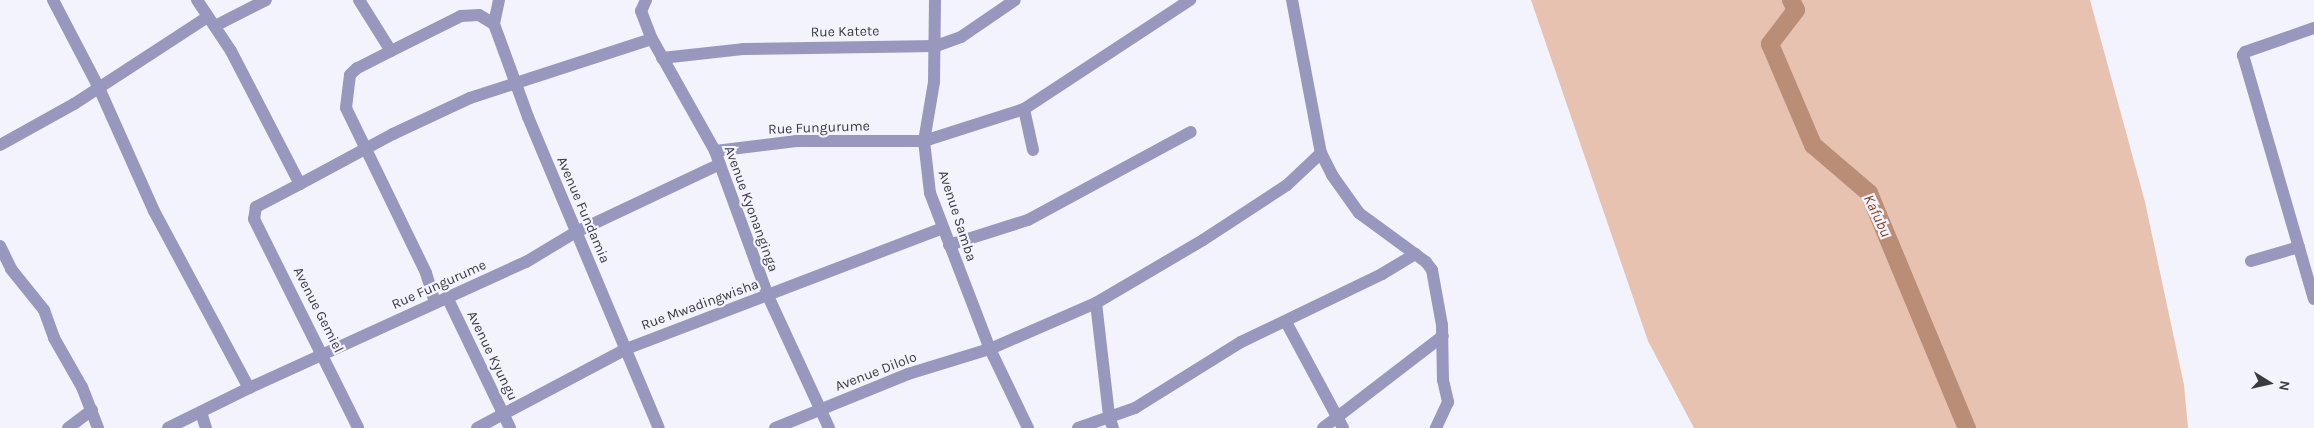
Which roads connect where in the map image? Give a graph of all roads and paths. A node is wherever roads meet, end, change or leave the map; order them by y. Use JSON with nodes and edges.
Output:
{"nodes":[{"id":1,"x":53,"y":0,"type":"edge"},
{"id":2,"x":197,"y":0,"type":"edge"},
{"id":3,"x":266,"y":0,"type":"edge"},
{"id":4,"x":359,"y":0,"type":"edge"},
{"id":5,"x":499,"y":0,"type":"edge"},
{"id":6,"x":935,"y":0,"type":"edge"},
{"id":7,"x":1015,"y":0,"type":"edge"},
{"id":8,"x":1190,"y":0,"type":"edge"},
{"id":9,"x":1292,"y":0,"type":"edge"},
{"id":10,"x":644,"y":2,"type":"edge"},
{"id":11,"x":211,"y":22,"type":"junction"},
{"id":12,"x":494,"y":24,"type":"junction"},
{"id":13,"x":2314,"y":28,"type":"edge"},
{"id":14,"x":652,"y":39,"type":"junction"},
{"id":15,"x":936,"y":46,"type":"junction"},
{"id":16,"x":391,"y":51,"type":"junction"},
{"id":17,"x":662,"y":58,"type":"junction"},
{"id":18,"x":515,"y":83,"type":"junction"},
{"id":19,"x":99,"y":88,"type":"junction"},
{"id":20,"x":1024,"y":109,"type":"junction"},
{"id":21,"x":1191,"y":132,"type":"dead end"},
{"id":22,"x":924,"y":141,"type":"junction"},
{"id":23,"x":0,"y":145,"type":"edge"},
{"id":24,"x":366,"y":150,"type":"junction"},
{"id":25,"x":1033,"y":150,"type":"dead end"},
{"id":26,"x":715,"y":151,"type":"junction"},
{"id":27,"x":1321,"y":153,"type":"junction"},
{"id":28,"x":720,"y":164,"type":"junction"},
{"id":29,"x":300,"y":184,"type":"junction"},
{"id":30,"x":943,"y":228,"type":"junction"},
{"id":31,"x":576,"y":232,"type":"junction"},
{"id":32,"x":949,"y":245,"type":"junction"},
{"id":33,"x":0,"y":246,"type":"edge"},
{"id":34,"x":2299,"y":246,"type":"junction"},
{"id":35,"x":1415,"y":254,"type":"junction"},
{"id":36,"x":2251,"y":261,"type":"dead end"},
{"id":37,"x":768,"y":296,"type":"junction"},
{"id":38,"x":447,"y":297,"type":"junction"},
{"id":39,"x":2314,"y":299,"type":"edge"},
{"id":40,"x":1096,"y":302,"type":"junction"},
{"id":41,"x":435,"y":303,"type":"junction"},
{"id":42,"x":1286,"y":322,"type":"junction"},
{"id":43,"x":1443,"y":336,"type":"junction"},
{"id":44,"x":626,"y":349,"type":"junction"},
{"id":45,"x":990,"y":349,"type":"junction"},
{"id":46,"x":324,"y":353,"type":"junction"},
{"id":47,"x":249,"y":388,"type":"junction"},
{"id":48,"x":92,"y":410,"type":"junction"},
{"id":49,"x":821,"y":410,"type":"junction"},
{"id":50,"x":201,"y":412,"type":"junction"},
{"id":51,"x":504,"y":415,"type":"junction"},
{"id":52,"x":1111,"y":422,"type":"edge"},
{"id":53,"x":1340,"y":422,"type":"edge"},
{"id":54,"x":68,"y":428,"type":"edge"},
{"id":55,"x":98,"y":428,"type":"edge"},
{"id":56,"x":168,"y":428,"type":"edge"},
{"id":57,"x":206,"y":428,"type":"edge"},
{"id":58,"x":358,"y":428,"type":"edge"},
{"id":59,"x":477,"y":428,"type":"edge"},
{"id":60,"x":510,"y":428,"type":"edge"},
{"id":61,"x":659,"y":428,"type":"edge"},
{"id":62,"x":776,"y":428,"type":"edge"},
{"id":63,"x":829,"y":428,"type":"edge"},
{"id":64,"x":1028,"y":428,"type":"edge"},
{"id":65,"x":1078,"y":428,"type":"edge"},
{"id":66,"x":1323,"y":428,"type":"edge"},
{"id":67,"x":1436,"y":428,"type":"edge"}],
"edges":[{"from":1,"to":19,"type":"street"},
{"from":2,"to":11,"type":"street"},
{"from":3,"to":11,"type":"street"},
{"from":4,"to":16,"type":"street"},
{"from":5,"to":12,"type":"street"},
{"from":6,"to":15,"type":"street","name":"Avenue Samba"},
{"from":7,"to":15,"type":"street","name":"Rue Katete"},
{"from":8,"to":20,"type":"street"},
{"from":9,"to":27,"type":"street"},
{"from":10,"to":14,"type":"street","name":"Avenue Kyonanginga"},
{"from":11,"to":19,"type":"street"},
{"from":11,"to":29,"type":"street"},
{"from":12,"to":16,"type":"street"},
{"from":12,"to":18,"type":"street","name":"Avenue Fundamia"},
{"from":13,"to":34,"type":"street"},
{"from":14,"to":17,"type":"street","name":"Avenue Kyonanginga"},
{"from":14,"to":18,"type":"street"},
{"from":15,"to":17,"type":"street","name":"Rue Katete"},
{"from":15,"to":22,"type":"street","name":"Avenue Samba"},
{"from":16,"to":24,"type":"street"},
{"from":17,"to":26,"type":"street","name":"Avenue Kyonanginga"},
{"from":18,"to":24,"type":"street"},
{"from":18,"to":31,"type":"street","name":"Avenue Fundamia"},
{"from":19,"to":23,"type":"street"},
{"from":19,"to":47,"type":"street"},
{"from":20,"to":22,"type":"street","name":"Rue Fungurume"},
{"from":20,"to":25,"type":"street"},
{"from":21,"to":32,"type":"street"},
{"from":22,"to":26,"type":"street","name":"Rue Fungurume"},
{"from":22,"to":30,"type":"street","name":"Avenue Samba"},
{"from":24,"to":29,"type":"street"},
{"from":24,"to":41,"type":"street"},
{"from":26,"to":28,"type":"street","name":"Avenue Kyonanginga"},
{"from":27,"to":35,"type":"street"},
{"from":27,"to":40,"type":"street","name":"Avenue Dilolo"},
{"from":28,"to":31,"type":"street","name":"Rue Fungurume"},
{"from":28,"to":37,"type":"street","name":"Avenue Kyonanginga"},
{"from":29,"to":46,"type":"street","name":"Avenue Gemiel"},
{"from":30,"to":32,"type":"street","name":"Avenue Samba"},
{"from":30,"to":37,"type":"street","name":"Rue Mwadingwisha"},
{"from":31,"to":38,"type":"street","name":"Rue Fungurume"},
{"from":31,"to":44,"type":"street","name":"Avenue Fundamia"},
{"from":32,"to":45,"type":"street","name":"Avenue Samba"},
{"from":33,"to":48,"type":"street"},
{"from":34,"to":36,"type":"street"},
{"from":34,"to":39,"type":"street"},
{"from":35,"to":42,"type":"street"},
{"from":35,"to":43,"type":"street"},
{"from":37,"to":44,"type":"street","name":"Rue Mwadingwisha"},
{"from":37,"to":49,"type":"street","name":"Avenue Kyonanginga"},
{"from":38,"to":41,"type":"street","name":"Rue Fungurume"},
{"from":38,"to":51,"type":"street","name":"Avenue Kyungu"},
{"from":40,"to":45,"type":"street","name":"Avenue Dilolo"},
{"from":40,"to":52,"type":"street"},
{"from":41,"to":46,"type":"street","name":"Rue Fungurume"},
{"from":42,"to":52,"type":"street"},
{"from":42,"to":53,"type":"street"},
{"from":43,"to":53,"type":"street"},
{"from":43,"to":67,"type":"street"},
{"from":44,"to":51,"type":"street","name":"Rue Mwadingwisha"},
{"from":44,"to":61,"type":"street","name":"Avenue Fundamia"},
{"from":45,"to":49,"type":"street","name":"Avenue Dilolo"},
{"from":45,"to":64,"type":"street","name":"Avenue Samba"},
{"from":46,"to":47,"type":"street","name":"Rue Fungurume"},
{"from":46,"to":58,"type":"street","name":"Avenue Gemiel"},
{"from":47,"to":50,"type":"street","name":"Rue Fungurume"},
{"from":48,"to":54,"type":"street"},
{"from":48,"to":55,"type":"street"},
{"from":49,"to":62,"type":"street","name":"Avenue Dilolo"},
{"from":49,"to":63,"type":"street","name":"Avenue Kyonanginga"},
{"from":50,"to":56,"type":"street","name":"Rue Fungurume"},
{"from":50,"to":57,"type":"street"},
{"from":51,"to":59,"type":"street","name":"Rue Mwadingwisha"},
{"from":51,"to":60,"type":"street","name":"Avenue Kyungu"},
{"from":52,"to":65,"type":"street"},
{"from":53,"to":66,"type":"street"}]}
